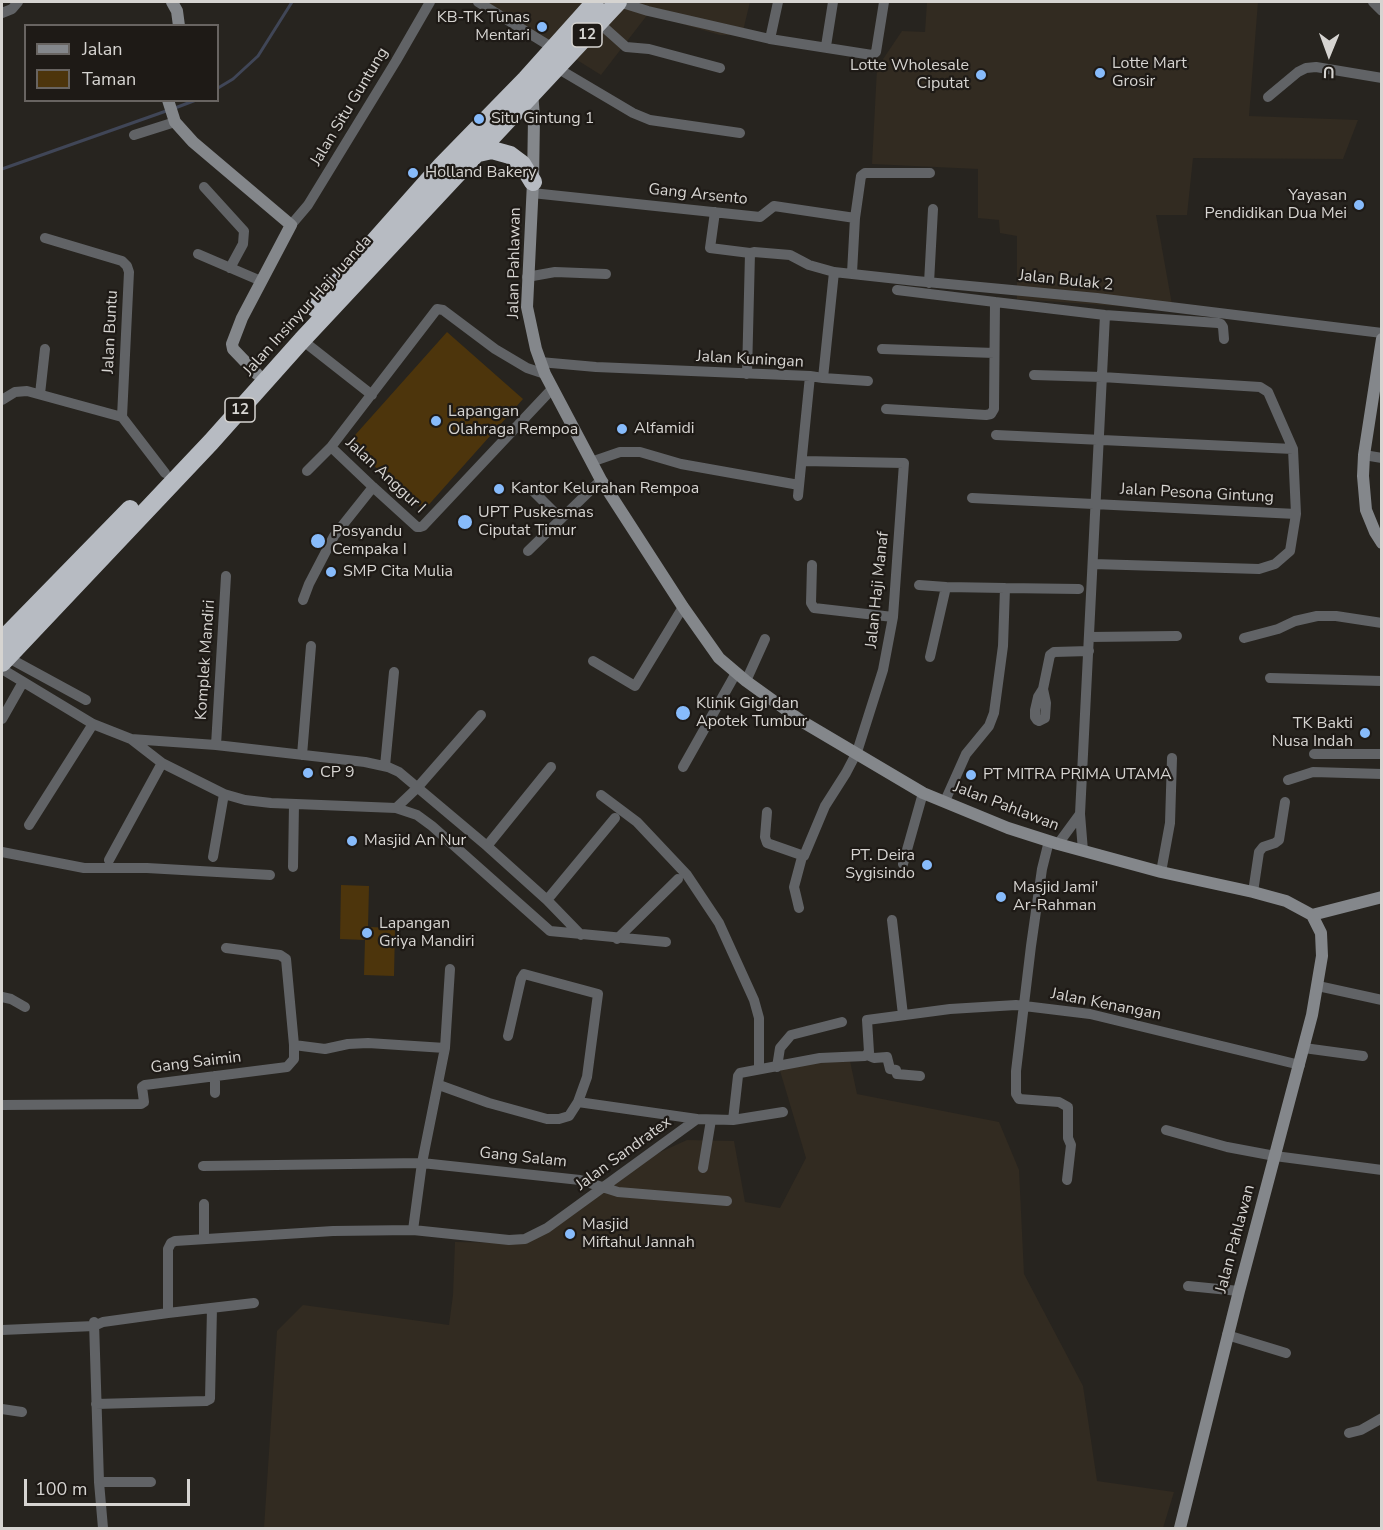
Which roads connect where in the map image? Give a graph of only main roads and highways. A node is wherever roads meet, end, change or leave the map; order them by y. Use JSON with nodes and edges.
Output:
{"nodes":[{"id":1,"x":172,"y":2,"type":"edge"},
{"id":2,"x":596,"y":2,"type":"edge"},
{"id":3,"x":619,"y":2,"type":"edge"},
{"id":4,"x":178,"y":24,"type":"edge"},
{"id":5,"x":530,"y":87,"type":"junction"},
{"id":6,"x":168,"y":102,"type":"edge"},
{"id":7,"x":474,"y":154,"type":"junction"},
{"id":8,"x":533,"y":188,"type":"junction"},
{"id":9,"x":1381,"y":347,"type":"edge"},
{"id":10,"x":257,"y":374,"type":"junction"},
{"id":11,"x":1382,"y":543,"type":"edge"},
{"id":12,"x":3,"y":657,"type":"edge"},
{"id":13,"x":1382,"y":897,"type":"edge"},
{"id":14,"x":1312,"y":915,"type":"junction"},
{"id":15,"x":1180,"y":1528,"type":"edge"}],
"edges":[{"from":1,"to":4,"type":"main road"},
{"from":2,"to":5,"type":"highway","name":"Jalan Insinyur Haji Juanda","number":"12"},
{"from":3,"to":5,"type":"highway","name":"Jalan Insinyur Haji Juanda","number":"12"},
{"from":5,"to":7,"type":"highway","name":"Jalan Insinyur Haji Juanda","number":"12"},
{"from":5,"to":8,"type":"main road","name":"Jalan Pahlawan"},
{"from":5,"to":10,"type":"highway","name":"Jalan Insinyur Haji Juanda","number":"12"},
{"from":6,"to":10,"type":"main road"},
{"from":7,"to":8,"type":"highway"},
{"from":7,"to":12,"type":"highway","name":"Jalan Insinyur Haji Juanda","number":"12"},
{"from":8,"to":14,"type":"main road","name":"Jalan Pahlawan"},
{"from":9,"to":11,"type":"main road"},
{"from":10,"to":12,"type":"highway","name":"Jalan Insinyur Haji Juanda","number":"12"},
{"from":13,"to":14,"type":"main road"},
{"from":14,"to":15,"type":"main road","name":"Jalan Pahlawan"}]}
